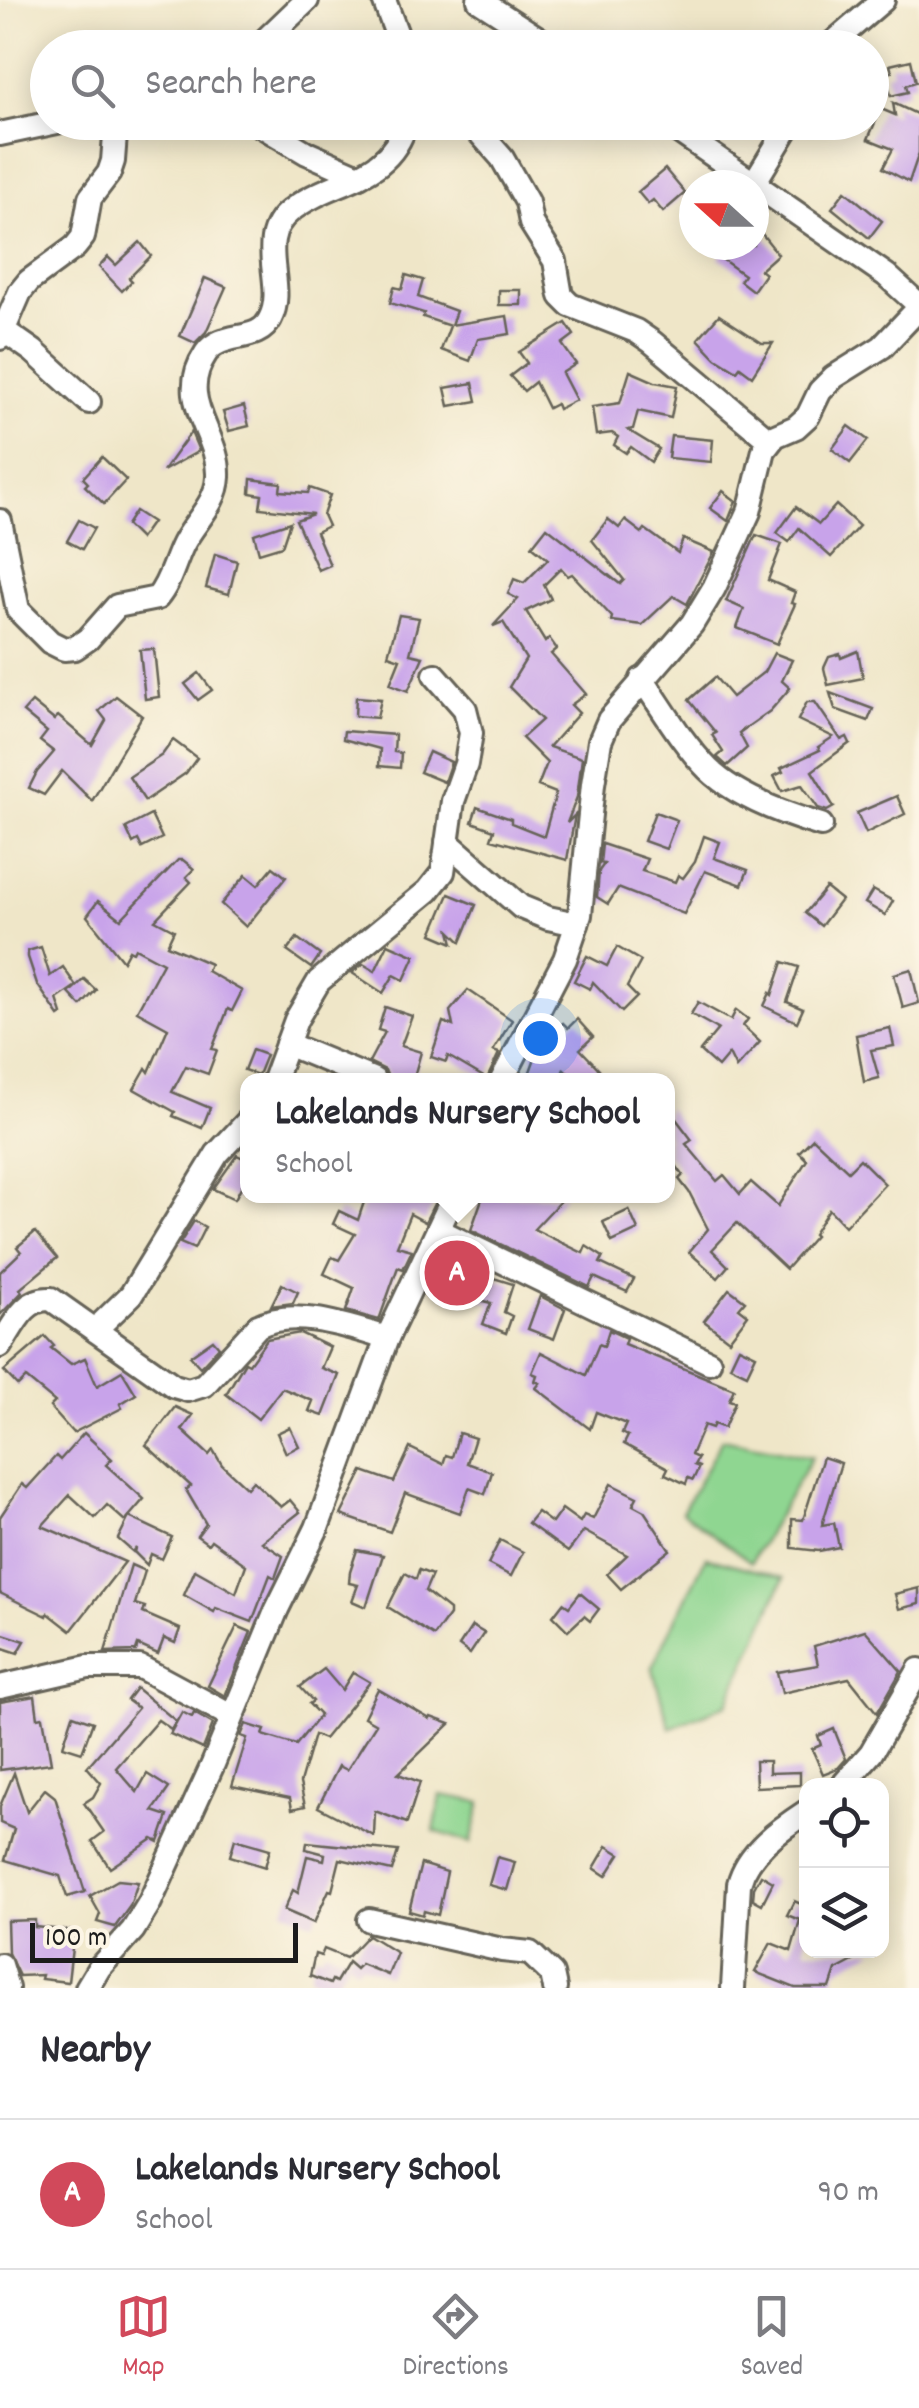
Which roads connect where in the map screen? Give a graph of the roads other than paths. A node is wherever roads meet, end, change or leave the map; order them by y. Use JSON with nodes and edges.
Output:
{"nodes":[{"id":1,"x":308,"y":0,"type":"edge"},
{"id":2,"x":384,"y":0,"type":"edge"},
{"id":3,"x":479,"y":0,"type":"edge"},
{"id":4,"x":882,"y":0,"type":"edge"},
{"id":5,"x":515,"y":9,"type":"edge"},
{"id":6,"x":276,"y":30,"type":"edge"},
{"id":7,"x":395,"y":30,"type":"edge"},
{"id":8,"x":535,"y":30,"type":"edge"},
{"id":9,"x":847,"y":30,"type":"edge"},
{"id":10,"x":30,"y":128,"type":"edge"},
{"id":11,"x":0,"y":134,"type":"edge"},
{"id":12,"x":115,"y":140,"type":"edge"},
{"id":13,"x":285,"y":140,"type":"edge"},
{"id":14,"x":401,"y":140,"type":"edge"},
{"id":15,"x":486,"y":140,"type":"edge"},
{"id":16,"x":691,"y":140,"type":"edge"},
{"id":17,"x":780,"y":140,"type":"edge"},
{"id":18,"x":735,"y":170,"type":"edge"},
{"id":19,"x":762,"y":170,"type":"edge"},
{"id":20,"x":359,"y":176,"type":"junction"},
{"id":21,"x":769,"y":193,"type":"edge"},
{"id":22,"x":917,"y":301,"type":"edge"},
{"id":23,"x":2,"y":334,"type":"edge"},
{"id":24,"x":89,"y":402,"type":"dead end"},
{"id":25,"x":770,"y":442,"type":"junction"},
{"id":26,"x":0,"y":522,"type":"edge"},
{"id":27,"x":434,"y":676,"type":"dead end"},
{"id":28,"x":642,"y":679,"type":"junction"},
{"id":29,"x":821,"y":825,"type":"dead end"},
{"id":30,"x":447,"y":842,"type":"junction"},
{"id":31,"x":577,"y":924,"type":"junction"},
{"id":32,"x":287,"y":1044,"type":"junction"},
{"id":33,"x":277,"y":1073,"type":"edge"},
{"id":34,"x":357,"y":1073,"type":"edge"},
{"id":35,"x":506,"y":1073,"type":"edge"},
{"id":36,"x":240,"y":1129,"type":"edge"},
{"id":37,"x":451,"y":1203,"type":"edge"},
{"id":38,"x":438,"y":1230,"type":"junction"},
{"id":39,"x":95,"y":1330,"type":"junction"},
{"id":40,"x":387,"y":1338,"type":"junction"},
{"id":41,"x":0,"y":1346,"type":"edge"},
{"id":42,"x":708,"y":1362,"type":"dead end"},
{"id":43,"x":919,"y":1670,"type":"edge"},
{"id":44,"x":0,"y":1687,"type":"edge"},
{"id":45,"x":231,"y":1716,"type":"junction"},
{"id":46,"x":849,"y":1778,"type":"edge"},
{"id":47,"x":799,"y":1818,"type":"edge"},
{"id":48,"x":370,"y":1920,"type":"dead end"},
{"id":49,"x":0,"y":1965,"type":"edge"},
{"id":50,"x":7,"y":1988,"type":"edge"},
{"id":51,"x":88,"y":1988,"type":"edge"},
{"id":52,"x":555,"y":1988,"type":"edge"},
{"id":53,"x":733,"y":1988,"type":"edge"}],
"edges":[{"from":1,"to":6,"type":"street"},
{"from":2,"to":7,"type":"street"},
{"from":3,"to":5,"type":"street"},
{"from":4,"to":9,"type":"street"},
{"from":5,"to":8,"type":"street"},
{"from":10,"to":11,"type":"street"},
{"from":12,"to":23,"type":"street"},
{"from":13,"to":20,"type":"street"},
{"from":14,"to":20,"type":"street"},
{"from":15,"to":25,"type":"street"},
{"from":16,"to":18,"type":"street"},
{"from":17,"to":19,"type":"street"},
{"from":20,"to":26,"type":"street"},
{"from":21,"to":22,"type":"street"},
{"from":22,"to":25,"type":"street"},
{"from":23,"to":24,"type":"street"},
{"from":25,"to":28,"type":"street"},
{"from":27,"to":30,"type":"street"},
{"from":28,"to":29,"type":"street"},
{"from":28,"to":31,"type":"street"},
{"from":30,"to":31,"type":"street"},
{"from":30,"to":32,"type":"street"},
{"from":31,"to":35,"type":"street"},
{"from":32,"to":33,"type":"street"},
{"from":32,"to":34,"type":"street"},
{"from":36,"to":39,"type":"street"},
{"from":37,"to":38,"type":"street"},
{"from":38,"to":40,"type":"street"},
{"from":38,"to":42,"type":"street"},
{"from":39,"to":40,"type":"street"},
{"from":39,"to":41,"type":"street"},
{"from":40,"to":45,"type":"street"},
{"from":43,"to":46,"type":"street"},
{"from":44,"to":45,"type":"street"},
{"from":45,"to":51,"type":"street"},
{"from":47,"to":53,"type":"street"},
{"from":48,"to":52,"type":"street"},
{"from":49,"to":50,"type":"street"}]}
